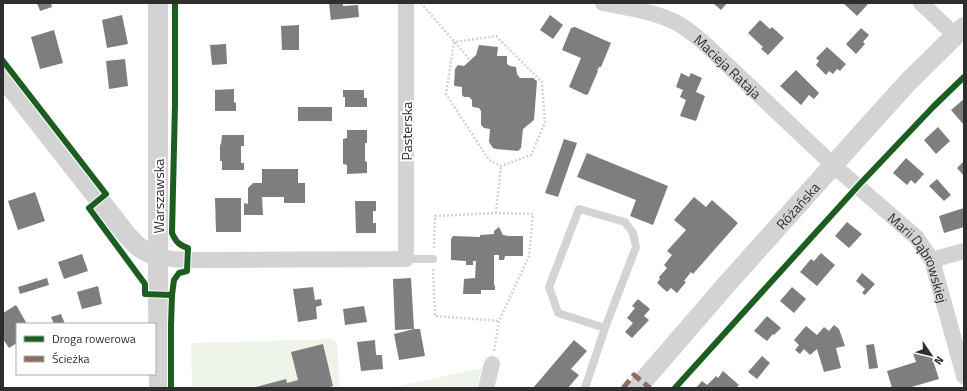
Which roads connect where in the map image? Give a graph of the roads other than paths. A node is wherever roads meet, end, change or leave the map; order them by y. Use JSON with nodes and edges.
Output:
{"nodes":[{"id":1,"x":158,"y":3,"type":"edge"},
{"id":2,"x":406,"y":3,"type":"edge"},
{"id":3,"x":602,"y":3,"type":"edge"},
{"id":4,"x":921,"y":3,"type":"edge"},
{"id":5,"x":960,"y":31,"type":"edge"},
{"id":6,"x":3,"y":77,"type":"edge"},
{"id":7,"x":833,"y":165,"type":"junction"},
{"id":8,"x":964,"y":250,"type":"edge"},
{"id":9,"x":158,"y":256,"type":"junction"},
{"id":10,"x":406,"y":259,"type":"junction"},
{"id":11,"x":433,"y":259,"type":"road end"},
{"id":12,"x":932,"y":260,"type":"junction"},
{"id":13,"x":605,"y":328,"type":"junction"},
{"id":14,"x":492,"y":364,"type":"road end"},
{"id":15,"x":964,"y":376,"type":"edge"},
{"id":16,"x":159,"y":388,"type":"edge"},
{"id":17,"x":486,"y":388,"type":"edge"},
{"id":18,"x":586,"y":388,"type":"edge"},
{"id":19,"x":637,"y":388,"type":"edge"}],
"edges":[{"from":1,"to":9,"type":"street","name":"Warszawska"},
{"from":2,"to":10,"type":"street","name":"Pasterska"},
{"from":3,"to":7,"type":"street","name":"Macieja Rataja"},
{"from":4,"to":5,"type":"street"},
{"from":5,"to":7,"type":"street","name":"Różańska"},
{"from":6,"to":9,"type":"street"},
{"from":7,"to":12,"type":"street","name":"Marii Dąbrowskiej"},
{"from":7,"to":19,"type":"street","name":"Różańska"},
{"from":8,"to":12,"type":"street"},
{"from":9,"to":10,"type":"street"},
{"from":9,"to":16,"type":"street","name":"Warszawska"},
{"from":10,"to":11,"type":"lane"},
{"from":12,"to":15,"type":"street","name":"Marii Dąbrowskiej"},
{"from":13,"to":13,"type":"lane"},
{"from":13,"to":18,"type":"lane"},
{"from":14,"to":17,"type":"street"}]}
